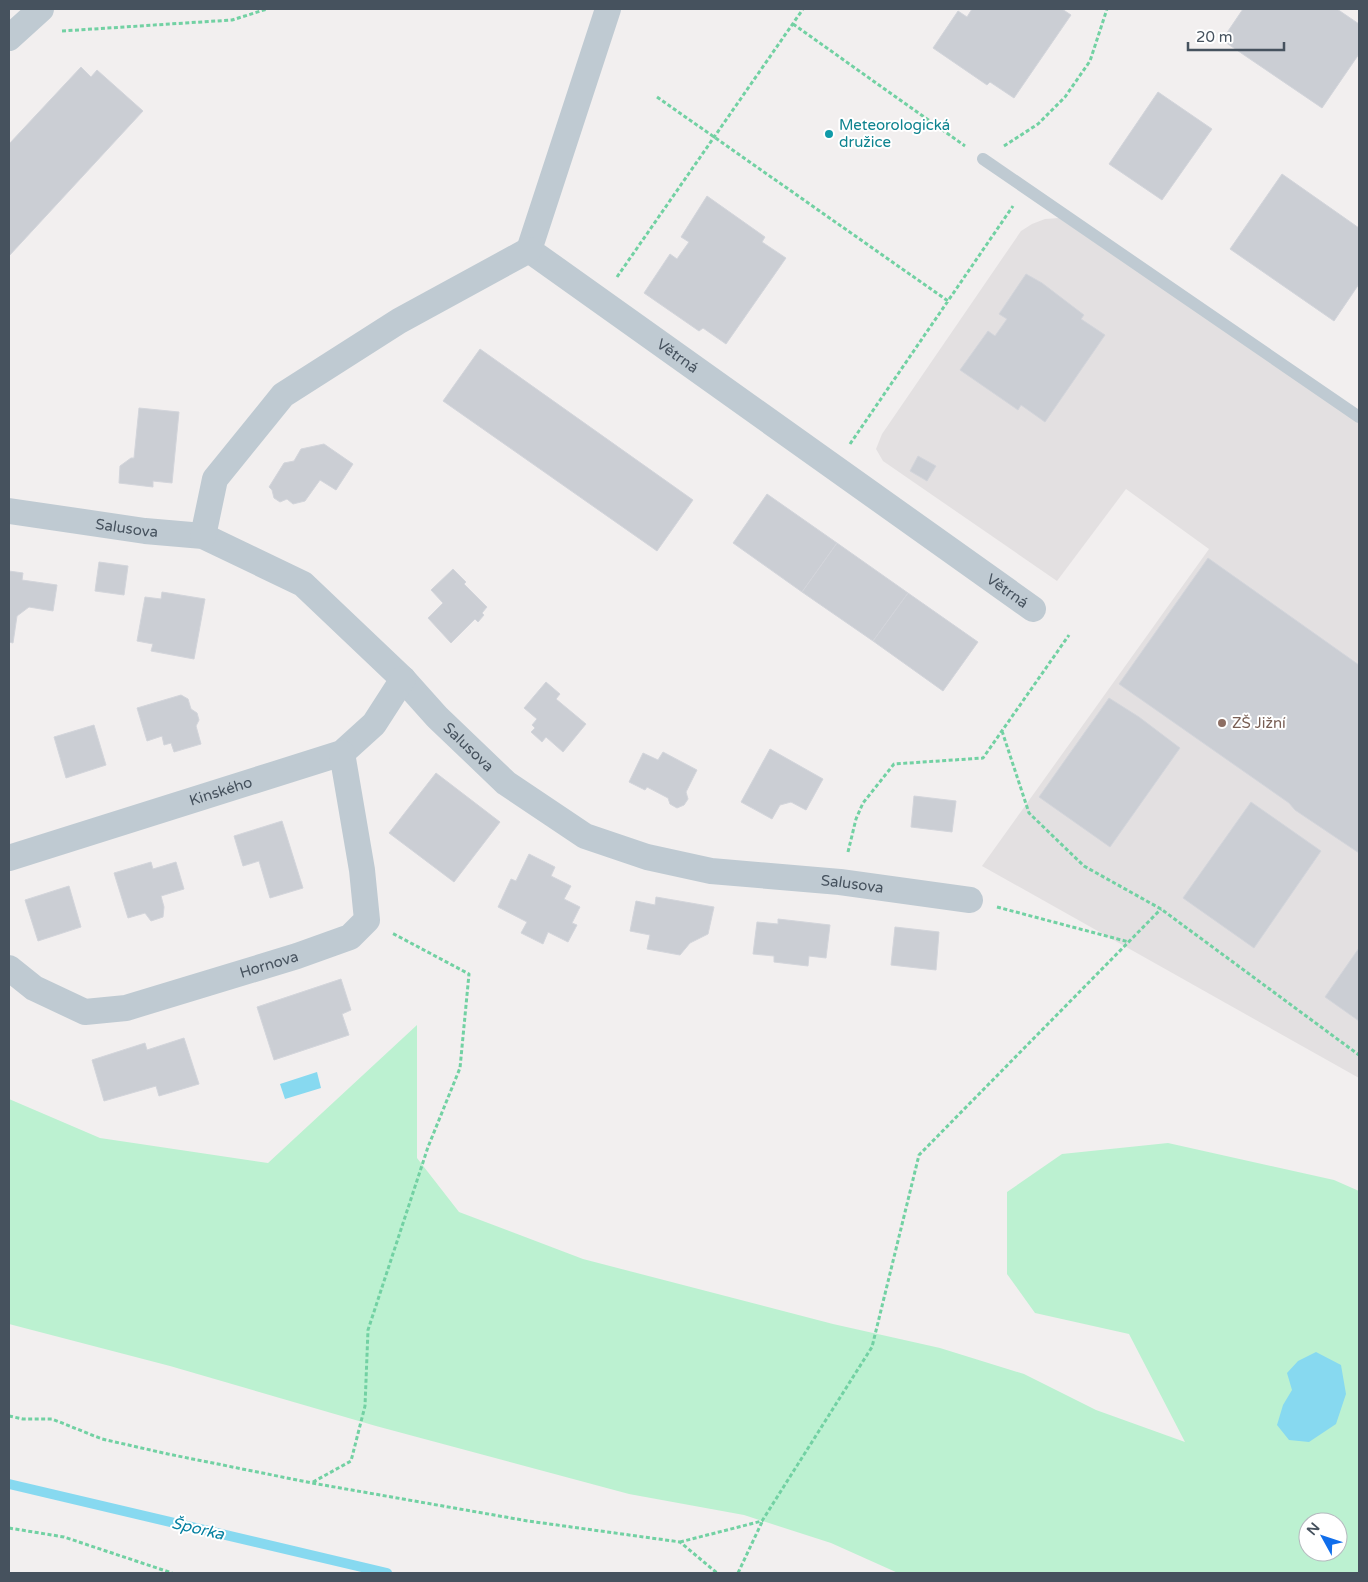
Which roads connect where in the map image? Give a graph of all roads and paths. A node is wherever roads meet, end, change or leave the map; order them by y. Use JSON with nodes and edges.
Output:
{"nodes":[{"id":1,"x":41,"y":9,"type":"edge"},
{"id":2,"x":267,"y":9,"type":"edge"},
{"id":3,"x":608,"y":9,"type":"edge"},
{"id":4,"x":803,"y":9,"type":"edge"},
{"id":5,"x":1107,"y":9,"type":"edge"},
{"id":6,"x":792,"y":24,"type":"junction"},
{"id":7,"x":11,"y":36,"type":"edge"},
{"id":8,"x":657,"y":97,"type":"dead end"},
{"id":9,"x":714,"y":138,"type":"junction"},
{"id":10,"x":983,"y":159,"type":"junction"},
{"id":11,"x":1025,"y":188,"type":"junction"},
{"id":12,"x":529,"y":250,"type":"junction"},
{"id":13,"x":601,"y":301,"type":"junction"},
{"id":14,"x":948,"y":301,"type":"junction"},
{"id":15,"x":1359,"y":417,"type":"edge"},
{"id":16,"x":834,"y":467,"type":"junction"},
{"id":17,"x":9,"y":511,"type":"edge"},
{"id":18,"x":203,"y":536,"type":"junction"},
{"id":19,"x":1033,"y":609,"type":"dead end"},
{"id":20,"x":1070,"y":635,"type":"dead end"},
{"id":21,"x":402,"y":679,"type":"junction"},
{"id":22,"x":1002,"y":731,"type":"junction"},
{"id":23,"x":342,"y":753,"type":"junction"},
{"id":24,"x":9,"y":858,"type":"edge"},
{"id":25,"x":840,"y":882,"type":"junction"},
{"id":26,"x":970,"y":900,"type":"joint"},
{"id":27,"x":1161,"y":909,"type":"junction"},
{"id":28,"x":367,"y":920,"type":"junction"},
{"id":29,"x":1130,"y":942,"type":"junction"},
{"id":30,"x":9,"y":968,"type":"edge"},
{"id":31,"x":1359,"y":1055,"type":"edge"},
{"id":32,"x":9,"y":1416,"type":"edge"},
{"id":33,"x":312,"y":1483,"type":"junction"},
{"id":34,"x":762,"y":1521,"type":"junction"},
{"id":35,"x":9,"y":1528,"type":"edge"},
{"id":36,"x":680,"y":1542,"type":"junction"},
{"id":37,"x":172,"y":1573,"type":"edge"},
{"id":38,"x":717,"y":1573,"type":"edge"},
{"id":39,"x":738,"y":1573,"type":"edge"}],
"edges":[{"from":1,"to":7,"type":"street"},
{"from":2,"to":7,"type":"path"},
{"from":3,"to":12,"type":"street"},
{"from":4,"to":6,"type":"path"},
{"from":5,"to":10,"type":"path"},
{"from":6,"to":9,"type":"path"},
{"from":6,"to":10,"type":"path"},
{"from":8,"to":9,"type":"path"},
{"from":9,"to":13,"type":"path"},
{"from":9,"to":14,"type":"path"},
{"from":10,"to":11,"type":"lane"},
{"from":11,"to":14,"type":"path"},
{"from":11,"to":15,"type":"lane"},
{"from":12,"to":13,"type":"street","name":"Větrná"},
{"from":12,"to":18,"type":"street"},
{"from":13,"to":16,"type":"street","name":"Větrná"},
{"from":14,"to":16,"type":"path"},
{"from":16,"to":19,"type":"street","name":"Větrná"},
{"from":17,"to":18,"type":"street","name":"Salusova"},
{"from":18,"to":21,"type":"street","name":"Salusova"},
{"from":20,"to":22,"type":"path"},
{"from":21,"to":23,"type":"street","name":"Kinského"},
{"from":21,"to":25,"type":"street","name":"Salusova"},
{"from":22,"to":25,"type":"path"},
{"from":22,"to":27,"type":"path"},
{"from":23,"to":24,"type":"street","name":"Kinského"},
{"from":23,"to":28,"type":"street"},
{"from":25,"to":26,"type":"street","name":"Salusova"},
{"from":26,"to":29,"type":"path"},
{"from":27,"to":29,"type":"path"},
{"from":27,"to":31,"type":"path"},
{"from":28,"to":30,"type":"street","name":"Hornova"},
{"from":28,"to":33,"type":"path"},
{"from":29,"to":34,"type":"path"},
{"from":32,"to":33,"type":"path"},
{"from":33,"to":36,"type":"path"},
{"from":34,"to":36,"type":"path"},
{"from":34,"to":39,"type":"path"},
{"from":35,"to":37,"type":"path"},
{"from":36,"to":38,"type":"path"}]}
